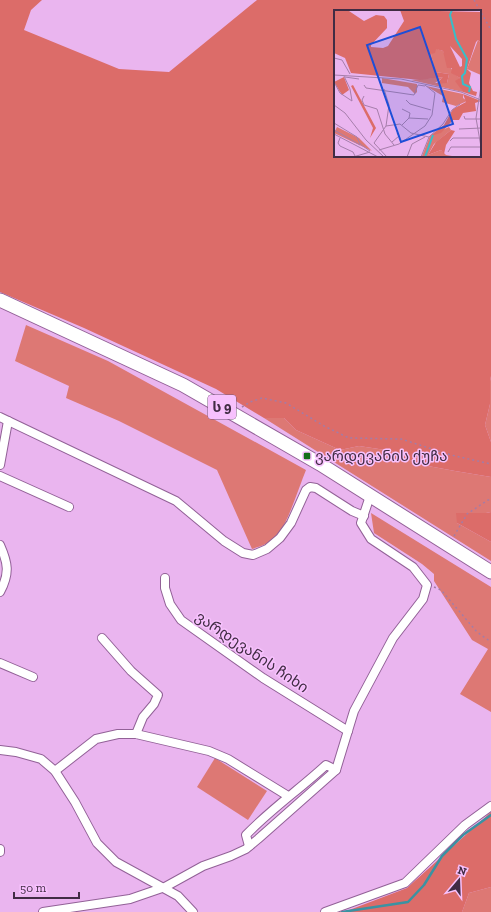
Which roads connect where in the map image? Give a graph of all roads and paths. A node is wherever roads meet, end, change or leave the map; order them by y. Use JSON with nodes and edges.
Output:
{"nodes":[{"id":1,"x":474,"y":0,"type":"edge"},
{"id":2,"x":480,"y":10,"type":"edge"},
{"id":3,"x":481,"y":12,"type":"edge"},
{"id":4,"x":491,"y":30,"type":"edge"},
{"id":5,"x":0,"y":300,"type":"edge"},
{"id":6,"x":234,"y":414,"type":"junction"},
{"id":7,"x":0,"y":417,"type":"edge"},
{"id":8,"x":8,"y":421,"type":"junction"},
{"id":9,"x":491,"y":464,"type":"edge"},
{"id":10,"x":0,"y":465,"type":"edge"},
{"id":11,"x":0,"y":476,"type":"edge"},
{"id":12,"x":370,"y":496,"type":"junction"},
{"id":13,"x":491,"y":500,"type":"edge"},
{"id":14,"x":69,"y":507,"type":"dead end"},
{"id":15,"x":364,"y":516,"type":"junction"},
{"id":16,"x":0,"y":545,"type":"edge"},
{"id":17,"x":448,"y":546,"type":"junction"},
{"id":18,"x":491,"y":572,"type":"edge"},
{"id":19,"x":165,"y":578,"type":"dead end"},
{"id":20,"x":427,"y":585,"type":"junction"},
{"id":21,"x":0,"y":592,"type":"edge"},
{"id":22,"x":102,"y":638,"type":"dead end"},
{"id":23,"x":491,"y":642,"type":"edge"},
{"id":24,"x":0,"y":663,"type":"edge"},
{"id":25,"x":33,"y":677,"type":"dead end"},
{"id":26,"x":348,"y":731,"type":"junction"},
{"id":27,"x":136,"y":734,"type":"junction"},
{"id":28,"x":0,"y":750,"type":"edge"},
{"id":29,"x":336,"y":770,"type":"junction"},
{"id":30,"x":55,"y":771,"type":"junction"},
{"id":31,"x":288,"y":796,"type":"junction"},
{"id":32,"x":491,"y":806,"type":"edge"},
{"id":33,"x":249,"y":846,"type":"junction"},
{"id":34,"x":0,"y":849,"type":"edge"},
{"id":35,"x":0,"y":852,"type":"edge"},
{"id":36,"x":165,"y":888,"type":"junction"},
{"id":37,"x":43,"y":912,"type":"edge"},
{"id":38,"x":193,"y":912,"type":"edge"},
{"id":39,"x":325,"y":912,"type":"edge"}],
"edges":[{"from":1,"to":2,"type":"path"},
{"from":3,"to":4,"type":"path"},
{"from":5,"to":6,"type":"highway","number":"ს 9"},
{"from":6,"to":9,"type":"path"},
{"from":6,"to":12,"type":"highway","number":"ს 9"},
{"from":7,"to":8,"type":"street"},
{"from":8,"to":10,"type":"street"},
{"from":8,"to":15,"type":"street"},
{"from":11,"to":14,"type":"street"},
{"from":12,"to":15,"type":"street"},
{"from":12,"to":17,"type":"highway","number":"ს 9"},
{"from":13,"to":17,"type":"path"},
{"from":15,"to":20,"type":"street"},
{"from":16,"to":21,"type":"street"},
{"from":17,"to":18,"type":"highway","number":"ს 9"},
{"from":19,"to":26,"type":"street","name":"ვარდევანის ჩიხი"},
{"from":20,"to":23,"type":"path"},
{"from":20,"to":26,"type":"street"},
{"from":22,"to":27,"type":"street"},
{"from":24,"to":25,"type":"street"},
{"from":26,"to":29,"type":"street"},
{"from":27,"to":30,"type":"street"},
{"from":27,"to":31,"type":"street"},
{"from":28,"to":30,"type":"street"},
{"from":29,"to":31,"type":"street"},
{"from":29,"to":33,"type":"street"},
{"from":30,"to":36,"type":"street"},
{"from":31,"to":33,"type":"street"},
{"from":32,"to":39,"type":"street"},
{"from":33,"to":36,"type":"street"},
{"from":34,"to":35,"type":"street"},
{"from":36,"to":37,"type":"street"},
{"from":36,"to":38,"type":"street"}]}
